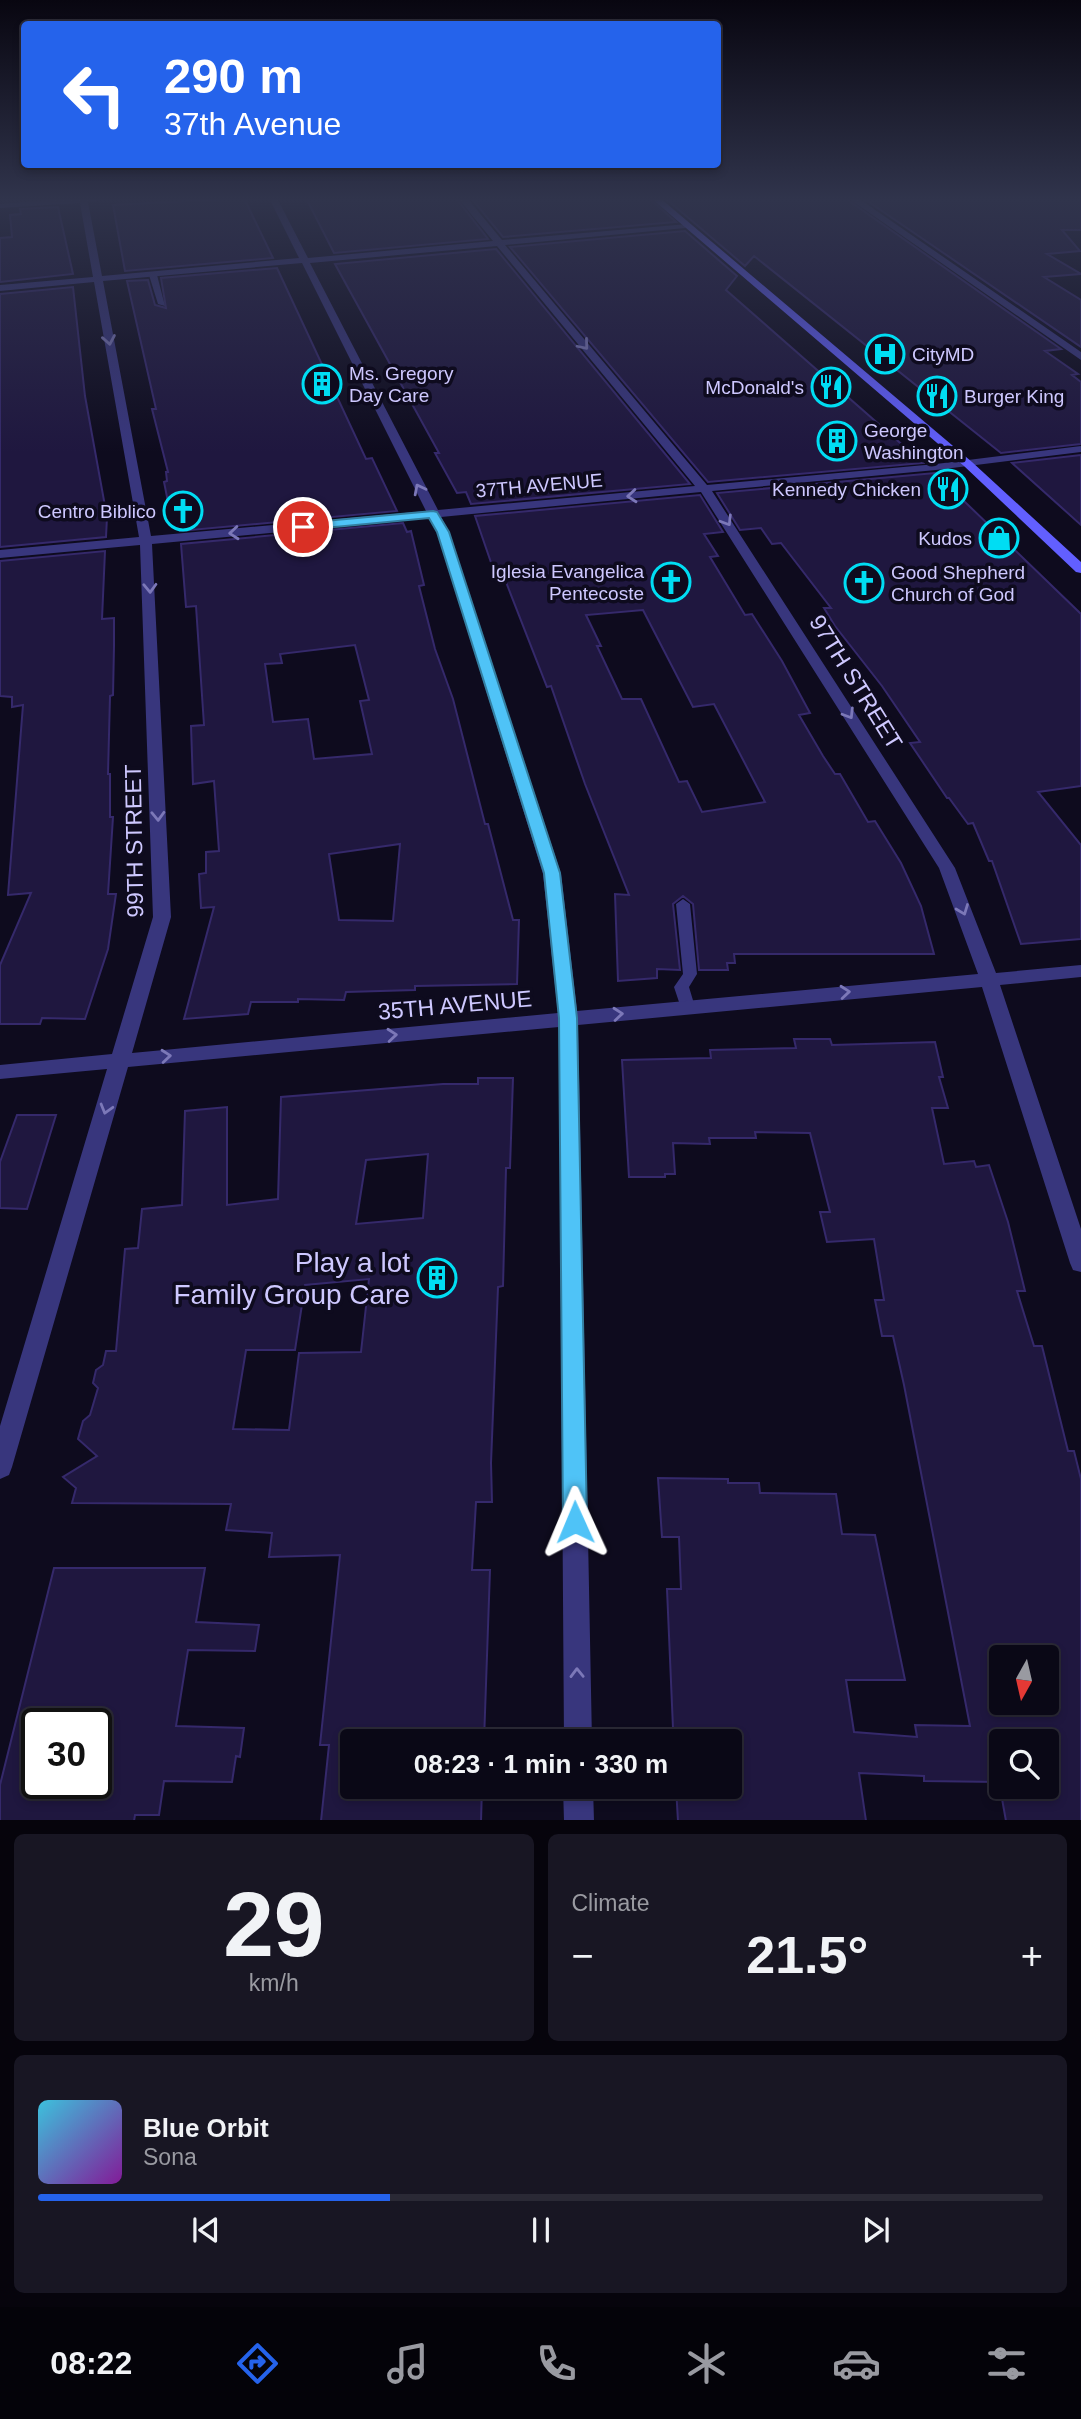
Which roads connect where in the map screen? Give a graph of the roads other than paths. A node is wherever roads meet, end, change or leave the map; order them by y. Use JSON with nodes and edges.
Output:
{"nodes":[{"id":1,"x":55,"y":283,"type":"edge"},
{"id":2,"x":99,"y":283,"type":"edge"},
{"id":3,"x":155,"y":283,"type":"edge"},
{"id":4,"x":315,"y":283,"type":"edge"},
{"id":5,"x":532,"y":283,"type":"edge"},
{"id":6,"x":753,"y":283,"type":"edge"},
{"id":7,"x":974,"y":283,"type":"edge"},
{"id":8,"x":0,"y":288,"type":"edge"},
{"id":9,"x":162,"y":304,"type":"dead end"},
{"id":10,"x":1081,"y":357,"type":"edge"},
{"id":11,"x":1081,"y":449,"type":"edge"},
{"id":12,"x":968,"y":464,"type":"junction"},
{"id":13,"x":706,"y":490,"type":"junction"},
{"id":14,"x":433,"y":514,"type":"junction"},
{"id":15,"x":145,"y":541,"type":"junction"},
{"id":16,"x":0,"y":555,"type":"edge"},
{"id":17,"x":1081,"y":569,"type":"edge"},
{"id":18,"x":683,"y":904,"type":"dead end"},
{"id":19,"x":1081,"y":971,"type":"edge"},
{"id":20,"x":989,"y":979,"type":"junction"},
{"id":21,"x":687,"y":1007,"type":"junction"},
{"id":22,"x":568,"y":1018,"type":"junction"},
{"id":23,"x":120,"y":1061,"type":"junction"},
{"id":24,"x":0,"y":1072,"type":"edge"},
{"id":25,"x":1081,"y":1263,"type":"edge"},
{"id":26,"x":0,"y":1467,"type":"edge"},
{"id":27,"x":578,"y":1729,"type":"edge"},
{"id":28,"x":578,"y":1799,"type":"edge"},
{"id":29,"x":579,"y":1820,"type":"edge"}],
"edges":[{"from":1,"to":8,"type":"street"},
{"from":2,"to":15,"type":"street","name":"99TH STREET","one_way":true},
{"from":3,"to":9,"type":"lane"},
{"from":14,"to":4,"type":"street","one_way":true},
{"from":5,"to":13,"type":"street","name":"97TH STREET","one_way":true},
{"from":6,"to":12,"type":"main road"},
{"from":7,"to":10,"type":"street"},
{"from":11,"to":12,"type":"street","name":"37TH AVENUE"},
{"from":12,"to":13,"type":"street","name":"37TH AVENUE"},
{"from":12,"to":17,"type":"main road"},
{"from":13,"to":14,"type":"street","name":"37TH AVENUE","one_way":true},
{"from":13,"to":20,"type":"street","name":"97TH STREET","one_way":true},
{"from":14,"to":15,"type":"street","name":"37TH AVENUE","one_way":true},
{"from":14,"to":22,"type":"street"},
{"from":15,"to":16,"type":"street","name":"37TH AVENUE"},
{"from":15,"to":23,"type":"street","name":"99TH STREET","one_way":true},
{"from":18,"to":21,"type":"lane"},
{"from":19,"to":20,"type":"street","name":"35TH AVENUE"},
{"from":21,"to":20,"type":"street","name":"35TH AVENUE","one_way":true},
{"from":20,"to":25,"type":"street","name":"97TH STREET"},
{"from":22,"to":21,"type":"street","name":"35TH AVENUE","one_way":true},
{"from":23,"to":22,"type":"street","name":"35TH AVENUE","one_way":true},
{"from":27,"to":22,"type":"street","one_way":true},
{"from":23,"to":24,"type":"street","name":"35TH AVENUE"},
{"from":23,"to":26,"type":"street","name":"99TH STREET","one_way":true},
{"from":28,"to":29,"type":"street"}]}
